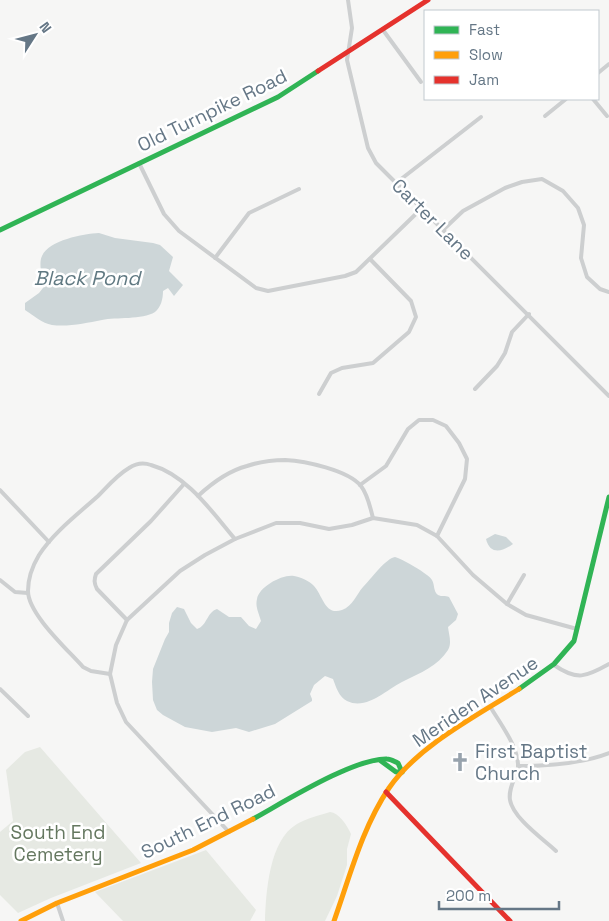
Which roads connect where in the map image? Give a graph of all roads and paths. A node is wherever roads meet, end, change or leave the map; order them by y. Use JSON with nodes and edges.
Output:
{"nodes":[{"id":1,"x":348,"y":0,"type":"edge"},
{"id":2,"x":428,"y":0,"type":"edge"},
{"id":3,"x":383,"y":30,"type":"junction"},
{"id":4,"x":348,"y":52,"type":"junction"},
{"id":5,"x":609,"y":64,"type":"edge"},
{"id":6,"x":599,"y":72,"type":"edge"},
{"id":7,"x":421,"y":82,"type":"dead end"},
{"id":8,"x":565,"y":100,"type":"edge"},
{"id":9,"x":594,"y":100,"type":"edge"},
{"id":10,"x":545,"y":116,"type":"dead end"},
{"id":11,"x":608,"y":116,"type":"dead end"},
{"id":12,"x":481,"y":117,"type":"dead end"},
{"id":13,"x":139,"y":163,"type":"junction"},
{"id":14,"x":396,"y":183,"type":"junction"},
{"id":15,"x":299,"y":188,"type":"dead end"},
{"id":16,"x":422,"y":208,"type":"junction"},
{"id":17,"x":444,"y":229,"type":"junction"},
{"id":18,"x":0,"y":230,"type":"edge"},
{"id":19,"x":215,"y":258,"type":"junction"},
{"id":20,"x":370,"y":259,"type":"junction"},
{"id":21,"x":609,"y":292,"type":"edge"},
{"id":22,"x":529,"y":314,"type":"junction"},
{"id":23,"x":474,"y":389,"type":"dead end"},
{"id":24,"x":319,"y":394,"type":"dead end"},
{"id":25,"x":609,"y":396,"type":"edge"},
{"id":26,"x":184,"y":484,"type":"junction"},
{"id":27,"x":360,"y":485,"type":"junction"},
{"id":28,"x":0,"y":490,"type":"edge"},
{"id":29,"x":198,"y":496,"type":"junction"},
{"id":30,"x":609,"y":497,"type":"edge"},
{"id":31,"x":373,"y":518,"type":"junction"},
{"id":32,"x":436,"y":536,"type":"junction"},
{"id":33,"x":235,"y":539,"type":"junction"},
{"id":34,"x":49,"y":542,"type":"junction"},
{"id":35,"x":524,"y":575,"type":"dead end"},
{"id":36,"x":0,"y":580,"type":"edge"},
{"id":37,"x":28,"y":593,"type":"junction"},
{"id":38,"x":507,"y":604,"type":"junction"},
{"id":39,"x":127,"y":620,"type":"junction"},
{"id":40,"x":577,"y":629,"type":"junction"},
{"id":41,"x":609,"y":664,"type":"edge"},
{"id":42,"x":554,"y":665,"type":"junction"},
{"id":43,"x":110,"y":674,"type":"junction"},
{"id":44,"x":0,"y":689,"type":"edge"},
{"id":45,"x":491,"y":708,"type":"junction"},
{"id":46,"x":28,"y":716,"type":"dead end"},
{"id":47,"x":609,"y":753,"type":"edge"},
{"id":48,"x":518,"y":766,"type":"junction"},
{"id":49,"x":402,"y":772,"type":"junction"},
{"id":50,"x":386,"y":792,"type":"junction"},
{"id":51,"x":230,"y":832,"type":"junction"},
{"id":52,"x":556,"y":852,"type":"dead end"},
{"id":53,"x":57,"y":903,"type":"junction"},
{"id":54,"x":20,"y":921,"type":"edge"},
{"id":55,"x":63,"y":921,"type":"edge"},
{"id":56,"x":334,"y":921,"type":"edge"},
{"id":57,"x":510,"y":921,"type":"edge"}],
"edges":[{"from":1,"to":4,"type":"street","name":"Carter Lane"},
{"from":2,"to":3,"type":"main road","name":"Old Turnpike Road"},
{"from":3,"to":4,"type":"main road","name":"Old Turnpike Road"},
{"from":3,"to":7,"type":"street"},
{"from":4,"to":13,"type":"main road","name":"Old Turnpike Road"},
{"from":4,"to":14,"type":"street","name":"Carter Lane"},
{"from":5,"to":6,"type":"street"},
{"from":8,"to":10,"type":"street"},
{"from":9,"to":11,"type":"street"},
{"from":12,"to":14,"type":"street"},
{"from":13,"to":18,"type":"main road","name":"Old Turnpike Road"},
{"from":13,"to":19,"type":"street"},
{"from":14,"to":16,"type":"street","name":"Carter Lane"},
{"from":15,"to":19,"type":"street"},
{"from":16,"to":17,"type":"street","name":"Carter Lane"},
{"from":16,"to":20,"type":"street"},
{"from":17,"to":21,"type":"street"},
{"from":17,"to":22,"type":"street","name":"Carter Lane"},
{"from":19,"to":20,"type":"street"},
{"from":20,"to":24,"type":"street"},
{"from":22,"to":23,"type":"street"},
{"from":22,"to":25,"type":"street","name":"Carter Lane"},
{"from":26,"to":29,"type":"street"},
{"from":26,"to":34,"type":"street"},
{"from":26,"to":39,"type":"street"},
{"from":27,"to":29,"type":"street"},
{"from":27,"to":31,"type":"street"},
{"from":27,"to":32,"type":"street"},
{"from":28,"to":34,"type":"street"},
{"from":29,"to":33,"type":"street"},
{"from":30,"to":40,"type":"main road","name":"Meriden Avenue"},
{"from":31,"to":32,"type":"street"},
{"from":31,"to":33,"type":"street"},
{"from":32,"to":38,"type":"street"},
{"from":33,"to":39,"type":"street"},
{"from":34,"to":37,"type":"street"},
{"from":35,"to":38,"type":"street"},
{"from":36,"to":37,"type":"street"},
{"from":37,"to":43,"type":"street"},
{"from":38,"to":40,"type":"street"},
{"from":39,"to":43,"type":"street"},
{"from":40,"to":42,"type":"main road","name":"Meriden Avenue"},
{"from":41,"to":42,"type":"street"},
{"from":42,"to":45,"type":"main road","name":"Meriden Avenue"},
{"from":43,"to":51,"type":"street"},
{"from":44,"to":46,"type":"street"},
{"from":45,"to":48,"type":"street"},
{"from":45,"to":49,"type":"main road","name":"Meriden Avenue"},
{"from":47,"to":48,"type":"street"},
{"from":48,"to":52,"type":"street"},
{"from":49,"to":50,"type":"main road","name":"Meriden Avenue"},
{"from":49,"to":51,"type":"main road","name":"South End Road"},
{"from":50,"to":56,"type":"main road","name":"Meriden Avenue"},
{"from":50,"to":57,"type":"main road"},
{"from":51,"to":53,"type":"main road","name":"South End Road"},
{"from":53,"to":54,"type":"main road","name":"South End Road"},
{"from":53,"to":55,"type":"street"}]}
